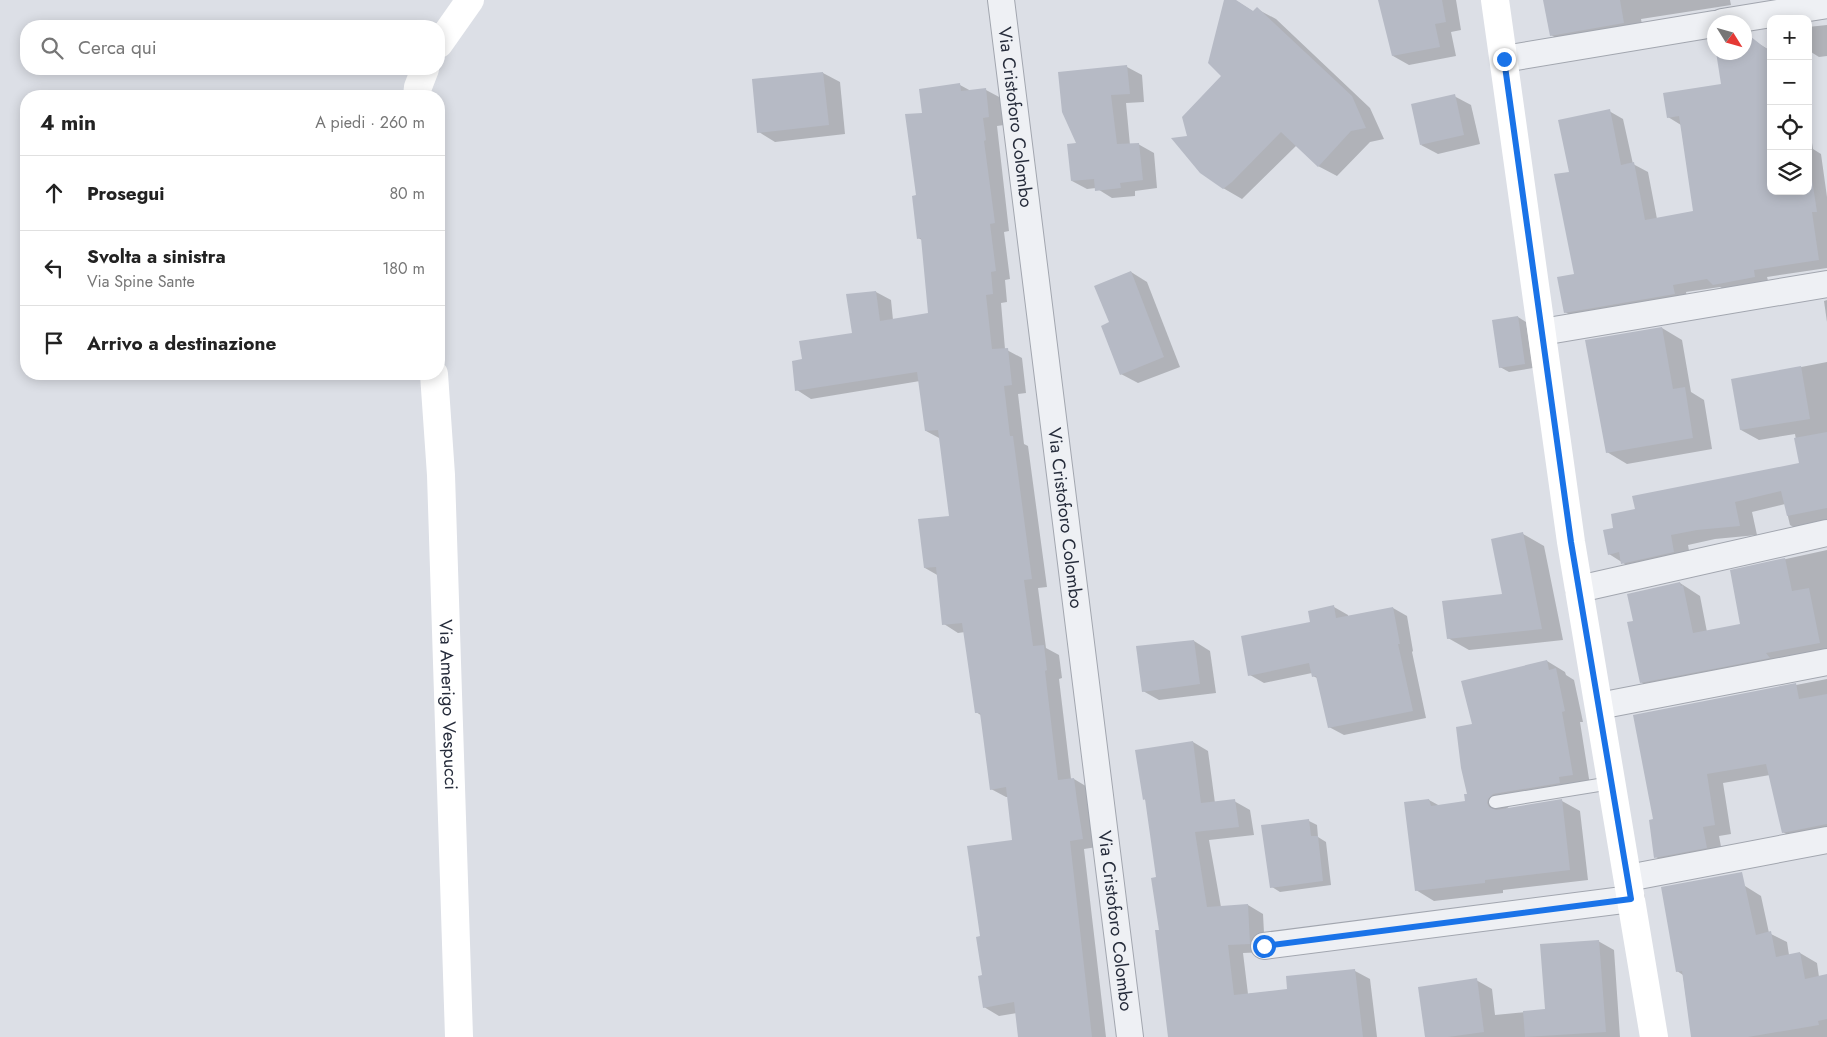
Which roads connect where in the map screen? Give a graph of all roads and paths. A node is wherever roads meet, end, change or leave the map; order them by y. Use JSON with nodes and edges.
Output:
{"nodes":[{"id":1,"x":470,"y":0,"type":"edge"},
{"id":2,"x":1001,"y":0,"type":"edge"},
{"id":3,"x":1494,"y":0,"type":"edge"},
{"id":4,"x":1827,"y":5,"type":"edge"},
{"id":5,"x":1752,"y":17,"type":"edge"},
{"id":6,"x":1707,"y":25,"type":"edge"},
{"id":7,"x":445,"y":35,"type":"edge"},
{"id":8,"x":1504,"y":59,"type":"junction"},
{"id":9,"x":422,"y":75,"type":"edge"},
{"id":10,"x":418,"y":90,"type":"edge"},
{"id":11,"x":1827,"y":284,"type":"edge"},
{"id":12,"x":1542,"y":332,"type":"junction"},
{"id":13,"x":434,"y":380,"type":"edge"},
{"id":14,"x":1827,"y":533,"type":"edge"},
{"id":15,"x":1579,"y":589,"type":"junction"},
{"id":16,"x":1827,"y":662,"type":"edge"},
{"id":17,"x":1599,"y":706,"type":"junction"},
{"id":18,"x":1611,"y":783,"type":"junction"},
{"id":19,"x":1495,"y":802,"type":"dead end"},
{"id":20,"x":1827,"y":840,"type":"edge"},
{"id":21,"x":1629,"y":889,"type":"junction"},
{"id":22,"x":1264,"y":946,"type":"dead end"},
{"id":23,"x":459,"y":1037,"type":"edge"},
{"id":24,"x":1130,"y":1037,"type":"edge"},
{"id":25,"x":1654,"y":1037,"type":"edge"}],
"edges":[{"from":1,"to":7,"type":"street"},
{"from":2,"to":24,"type":"street","name":"Via Cristoforo Colombo"},
{"from":3,"to":8,"type":"street"},
{"from":4,"to":5,"type":"street"},
{"from":6,"to":8,"type":"street"},
{"from":8,"to":12,"type":"street"},
{"from":9,"to":10,"type":"street"},
{"from":11,"to":12,"type":"street"},
{"from":12,"to":15,"type":"street"},
{"from":13,"to":23,"type":"street","name":"Via Amerigo Vespucci"},
{"from":14,"to":15,"type":"street"},
{"from":15,"to":17,"type":"street"},
{"from":16,"to":17,"type":"street"},
{"from":17,"to":18,"type":"street"},
{"from":18,"to":19,"type":"lane"},
{"from":18,"to":21,"type":"street"},
{"from":20,"to":21,"type":"street"},
{"from":21,"to":22,"type":"street"},
{"from":21,"to":25,"type":"street"}]}
